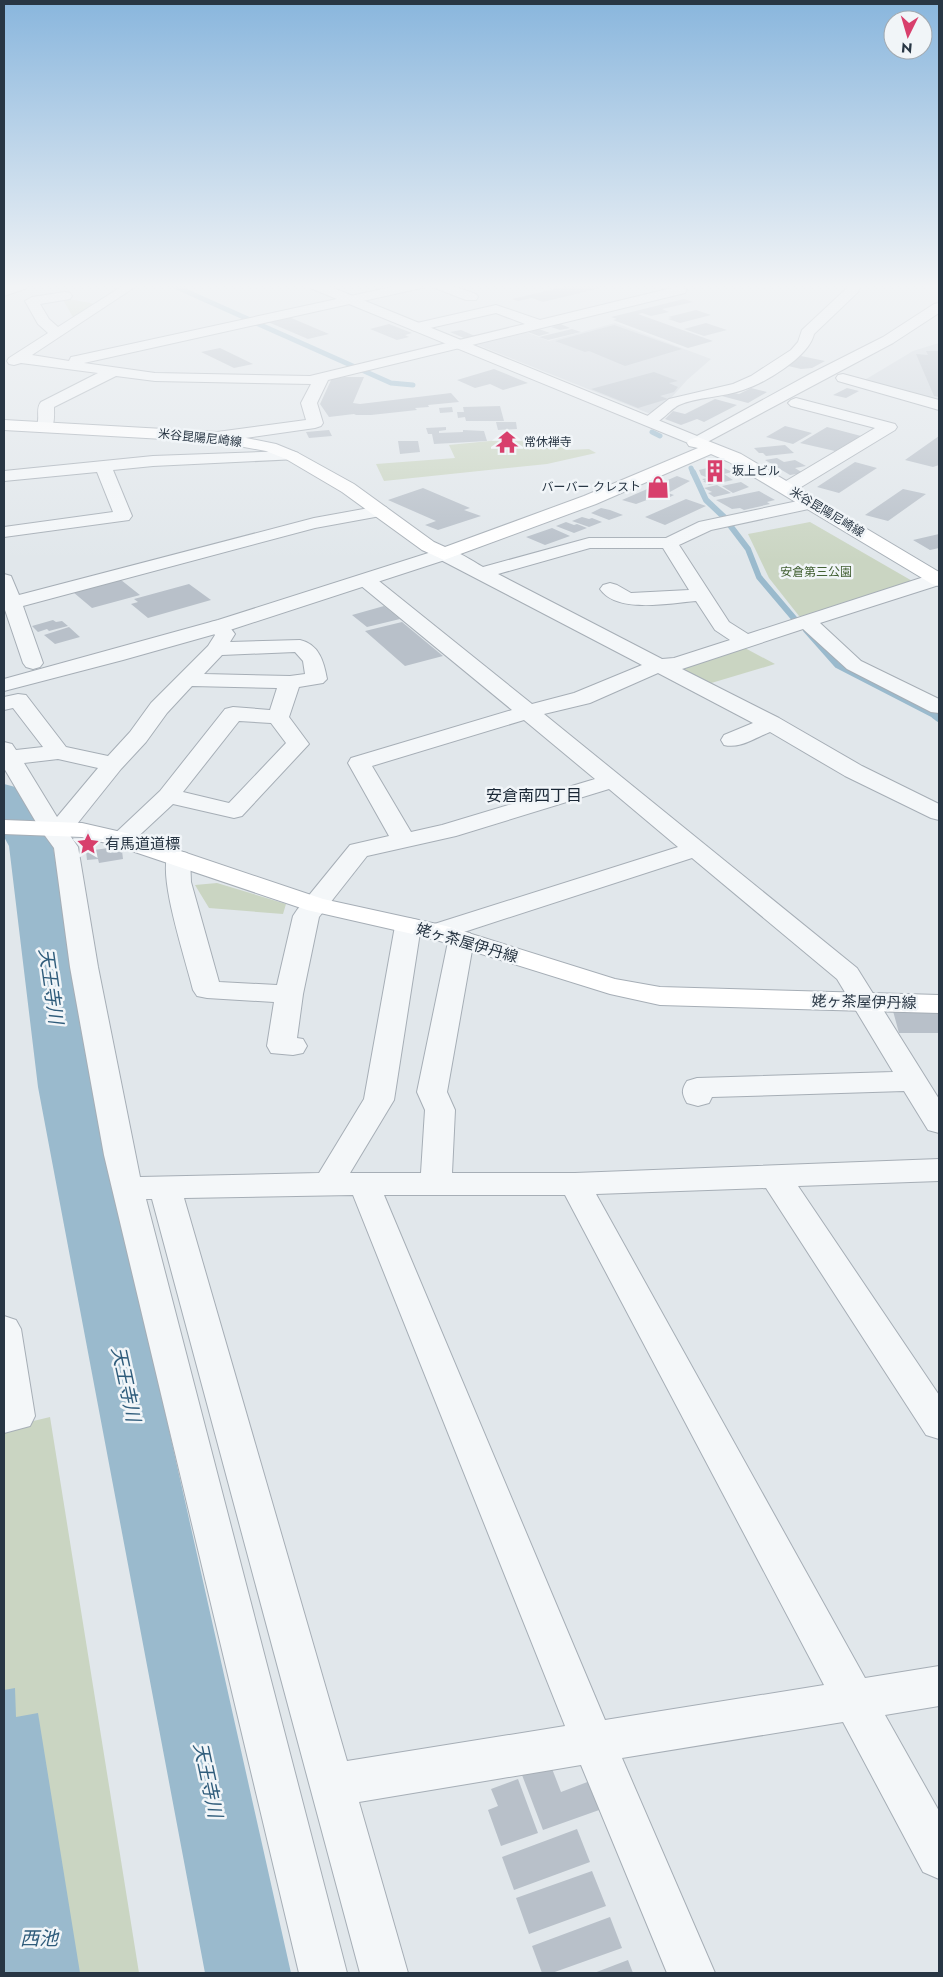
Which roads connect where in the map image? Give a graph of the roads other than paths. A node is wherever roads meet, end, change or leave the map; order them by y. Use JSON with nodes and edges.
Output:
{"nodes":[{"id":1,"x":103,"y":377,"type":"edge"},
{"id":2,"x":168,"y":377,"type":"edge"},
{"id":3,"x":319,"y":377,"type":"joint"},
{"id":4,"x":540,"y":377,"type":"edge"},
{"id":5,"x":759,"y":377,"type":"edge"},
{"id":6,"x":815,"y":377,"type":"edge"},
{"id":7,"x":843,"y":378,"type":"joint"},
{"id":8,"x":796,"y":404,"type":"junction"},
{"id":9,"x":939,"y":405,"type":"edge"},
{"id":10,"x":649,"y":421,"type":"junction"},
{"id":11,"x":4,"y":425,"type":"edge"},
{"id":12,"x":44,"y":426,"type":"junction"},
{"id":13,"x":217,"y":438,"type":"junction"},
{"id":14,"x":705,"y":445,"type":"junction"},
{"id":15,"x":292,"y":456,"type":"junction"},
{"id":16,"x":103,"y":466,"type":"junction"},
{"id":17,"x":4,"y":476,"type":"edge"},
{"id":18,"x":787,"y":488,"type":"junction"},
{"id":19,"x":812,"y":503,"type":"junction"},
{"id":20,"x":380,"y":511,"type":"junction"},
{"id":21,"x":4,"y":532,"type":"edge"},
{"id":22,"x":669,"y":543,"type":"junction"},
{"id":23,"x":436,"y":550,"type":"junction"},
{"id":24,"x":481,"y":573,"type":"junction"},
{"id":25,"x":4,"y":580,"type":"edge"},
{"id":26,"x":938,"y":580,"type":"edge"},
{"id":27,"x":367,"y":581,"type":"junction"},
{"id":28,"x":610,"y":589,"type":"dead end"},
{"id":29,"x":702,"y":595,"type":"junction"},
{"id":30,"x":11,"y":603,"type":"junction"},
{"id":31,"x":807,"y":622,"type":"junction"},
{"id":32,"x":218,"y":626,"type":"junction"},
{"id":33,"x":746,"y":642,"type":"junction"},
{"id":34,"x":216,"y":648,"type":"junction"},
{"id":35,"x":33,"y":662,"type":"junction"},
{"id":36,"x":659,"y":665,"type":"junction"},
{"id":37,"x":4,"y":669,"type":"edge"},
{"id":38,"x":187,"y":680,"type":"junction"},
{"id":39,"x":290,"y":682,"type":"junction"},
{"id":40,"x":4,"y":685,"type":"edge"},
{"id":41,"x":4,"y":704,"type":"edge"},
{"id":42,"x":939,"y":707,"type":"edge"},
{"id":43,"x":527,"y":712,"type":"junction"},
{"id":44,"x":278,"y":717,"type":"junction"},
{"id":45,"x":771,"y":723,"type":"junction"},
{"id":46,"x":732,"y":740,"type":"dead end"},
{"id":47,"x":58,"y":752,"type":"junction"},
{"id":48,"x":6,"y":753,"type":"edge"},
{"id":49,"x":113,"y":764,"type":"junction"},
{"id":50,"x":612,"y":782,"type":"junction"},
{"id":51,"x":168,"y":796,"type":"junction"},
{"id":52,"x":939,"y":813,"type":"edge"},
{"id":53,"x":4,"y":827,"type":"edge"},
{"id":54,"x":50,"y":829,"type":"junction"},
{"id":55,"x":121,"y":839,"type":"junction"},
{"id":56,"x":404,"y":841,"type":"junction"},
{"id":57,"x":696,"y":849,"type":"junction"},
{"id":58,"x":178,"y":858,"type":"junction"},
{"id":59,"x":316,"y":905,"type":"junction"},
{"id":60,"x":408,"y":926,"type":"junction"},
{"id":61,"x":449,"y":936,"type":"junction"},
{"id":62,"x":289,"y":994,"type":"junction"},
{"id":63,"x":864,"y":1002,"type":"junction"},
{"id":64,"x":939,"y":1004,"type":"edge"},
{"id":65,"x":281,"y":1046,"type":"dead end"},
{"id":66,"x":913,"y":1080,"type":"junction"},
{"id":67,"x":697,"y":1089,"type":"dead end"},
{"id":68,"x":939,"y":1123,"type":"edge"},
{"id":69,"x":939,"y":1170,"type":"edge"},
{"id":70,"x":775,"y":1176,"type":"junction"},
{"id":71,"x":436,"y":1183,"type":"junction"},
{"id":72,"x":328,"y":1184,"type":"junction"},
{"id":73,"x":364,"y":1184,"type":"junction"},
{"id":74,"x":575,"y":1184,"type":"junction"},
{"id":75,"x":165,"y":1187,"type":"junction"},
{"id":76,"x":127,"y":1188,"type":"junction"},
{"id":77,"x":4,"y":1329,"type":"edge"},
{"id":78,"x":4,"y":1418,"type":"edge"},
{"id":79,"x":939,"y":1424,"type":"edge"},
{"id":80,"x":939,"y":1686,"type":"edge"},
{"id":81,"x":854,"y":1700,"type":"junction"},
{"id":82,"x":593,"y":1742,"type":"junction"},
{"id":83,"x":332,"y":1785,"type":"junction"},
{"id":84,"x":939,"y":1856,"type":"edge"},
{"id":85,"x":323,"y":1973,"type":"edge"},
{"id":86,"x":384,"y":1973,"type":"edge"},
{"id":87,"x":691,"y":1973,"type":"edge"}],
"edges":[{"from":1,"to":12,"type":"street"},
{"from":2,"to":3,"type":"street"},
{"from":3,"to":13,"type":"street"},
{"from":4,"to":10,"type":"street"},
{"from":5,"to":10,"type":"street"},
{"from":6,"to":14,"type":"street"},
{"from":7,"to":8,"type":"street"},
{"from":7,"to":9,"type":"street"},
{"from":8,"to":14,"type":"street"},
{"from":8,"to":18,"type":"street"},
{"from":10,"to":14,"type":"street"},
{"from":11,"to":12,"type":"main road","name":"米谷昆陽尼崎線"},
{"from":12,"to":13,"type":"main road","name":"米谷昆陽尼崎線"},
{"from":13,"to":15,"type":"main road","name":"米谷昆陽尼崎線"},
{"from":14,"to":18,"type":"main road","name":"米谷昆陽尼崎線"},
{"from":14,"to":23,"type":"main road"},
{"from":15,"to":16,"type":"street"},
{"from":15,"to":20,"type":"main road","name":"米谷昆陽尼崎線"},
{"from":16,"to":17,"type":"street"},
{"from":16,"to":21,"type":"street"},
{"from":18,"to":19,"type":"main road","name":"米谷昆陽尼崎線"},
{"from":19,"to":22,"type":"street"},
{"from":19,"to":26,"type":"main road","name":"米谷昆陽尼崎線"},
{"from":20,"to":23,"type":"main road","name":"米谷昆陽尼崎線"},
{"from":20,"to":30,"type":"street"},
{"from":22,"to":24,"type":"street"},
{"from":22,"to":29,"type":"street"},
{"from":23,"to":24,"type":"street"},
{"from":23,"to":27,"type":"street"},
{"from":23,"to":35,"type":"street"},
{"from":24,"to":36,"type":"street"},
{"from":25,"to":30,"type":"street"},
{"from":26,"to":31,"type":"street"},
{"from":27,"to":32,"type":"street"},
{"from":27,"to":43,"type":"street"},
{"from":28,"to":29,"type":"street"},
{"from":29,"to":33,"type":"street"},
{"from":30,"to":35,"type":"street"},
{"from":31,"to":33,"type":"street"},
{"from":31,"to":42,"type":"street"},
{"from":32,"to":34,"type":"street"},
{"from":32,"to":40,"type":"street"},
{"from":33,"to":36,"type":"street"},
{"from":34,"to":38,"type":"street"},
{"from":34,"to":39,"type":"street"},
{"from":35,"to":37,"type":"street"},
{"from":36,"to":43,"type":"street"},
{"from":36,"to":45,"type":"street"},
{"from":38,"to":39,"type":"street"},
{"from":38,"to":49,"type":"street"},
{"from":39,"to":44,"type":"street"},
{"from":41,"to":47,"type":"street"},
{"from":43,"to":50,"type":"street"},
{"from":43,"to":56,"type":"street"},
{"from":44,"to":51,"type":"street"},
{"from":44,"to":51,"type":"street"},
{"from":45,"to":46,"type":"street"},
{"from":45,"to":52,"type":"street"},
{"from":47,"to":48,"type":"street"},
{"from":47,"to":49,"type":"street"},
{"from":48,"to":54,"type":"street"},
{"from":49,"to":54,"type":"street"},
{"from":50,"to":56,"type":"street"},
{"from":50,"to":57,"type":"street"},
{"from":51,"to":55,"type":"street"},
{"from":53,"to":54,"type":"main road","name":"姥ヶ茶屋伊丹線"},
{"from":54,"to":55,"type":"main road","name":"姥ヶ茶屋伊丹線"},
{"from":54,"to":76,"type":"street"},
{"from":55,"to":58,"type":"main road","name":"姥ヶ茶屋伊丹線"},
{"from":56,"to":59,"type":"street"},
{"from":57,"to":61,"type":"street"},
{"from":57,"to":63,"type":"street"},
{"from":58,"to":59,"type":"main road","name":"姥ヶ茶屋伊丹線"},
{"from":58,"to":62,"type":"street"},
{"from":59,"to":60,"type":"main road","name":"姥ヶ茶屋伊丹線"},
{"from":59,"to":62,"type":"street"},
{"from":60,"to":61,"type":"main road","name":"姥ヶ茶屋伊丹線"},
{"from":60,"to":72,"type":"street"},
{"from":61,"to":63,"type":"main road","name":"姥ヶ茶屋伊丹線"},
{"from":61,"to":71,"type":"street"},
{"from":62,"to":65,"type":"street"},
{"from":63,"to":64,"type":"main road","name":"姥ヶ茶屋伊丹線"},
{"from":63,"to":66,"type":"street"},
{"from":66,"to":67,"type":"street"},
{"from":66,"to":68,"type":"street"},
{"from":69,"to":70,"type":"street"},
{"from":70,"to":74,"type":"street"},
{"from":70,"to":79,"type":"street"},
{"from":71,"to":73,"type":"street"},
{"from":71,"to":74,"type":"street"},
{"from":72,"to":73,"type":"street"},
{"from":72,"to":75,"type":"street"},
{"from":73,"to":82,"type":"street"},
{"from":74,"to":81,"type":"street"},
{"from":75,"to":76,"type":"street"},
{"from":75,"to":83,"type":"street"},
{"from":76,"to":85,"type":"street"},
{"from":77,"to":78,"type":"street"},
{"from":80,"to":81,"type":"street"},
{"from":81,"to":82,"type":"street"},
{"from":81,"to":84,"type":"street"},
{"from":82,"to":83,"type":"street"},
{"from":82,"to":87,"type":"street"},
{"from":83,"to":86,"type":"street"}]}
